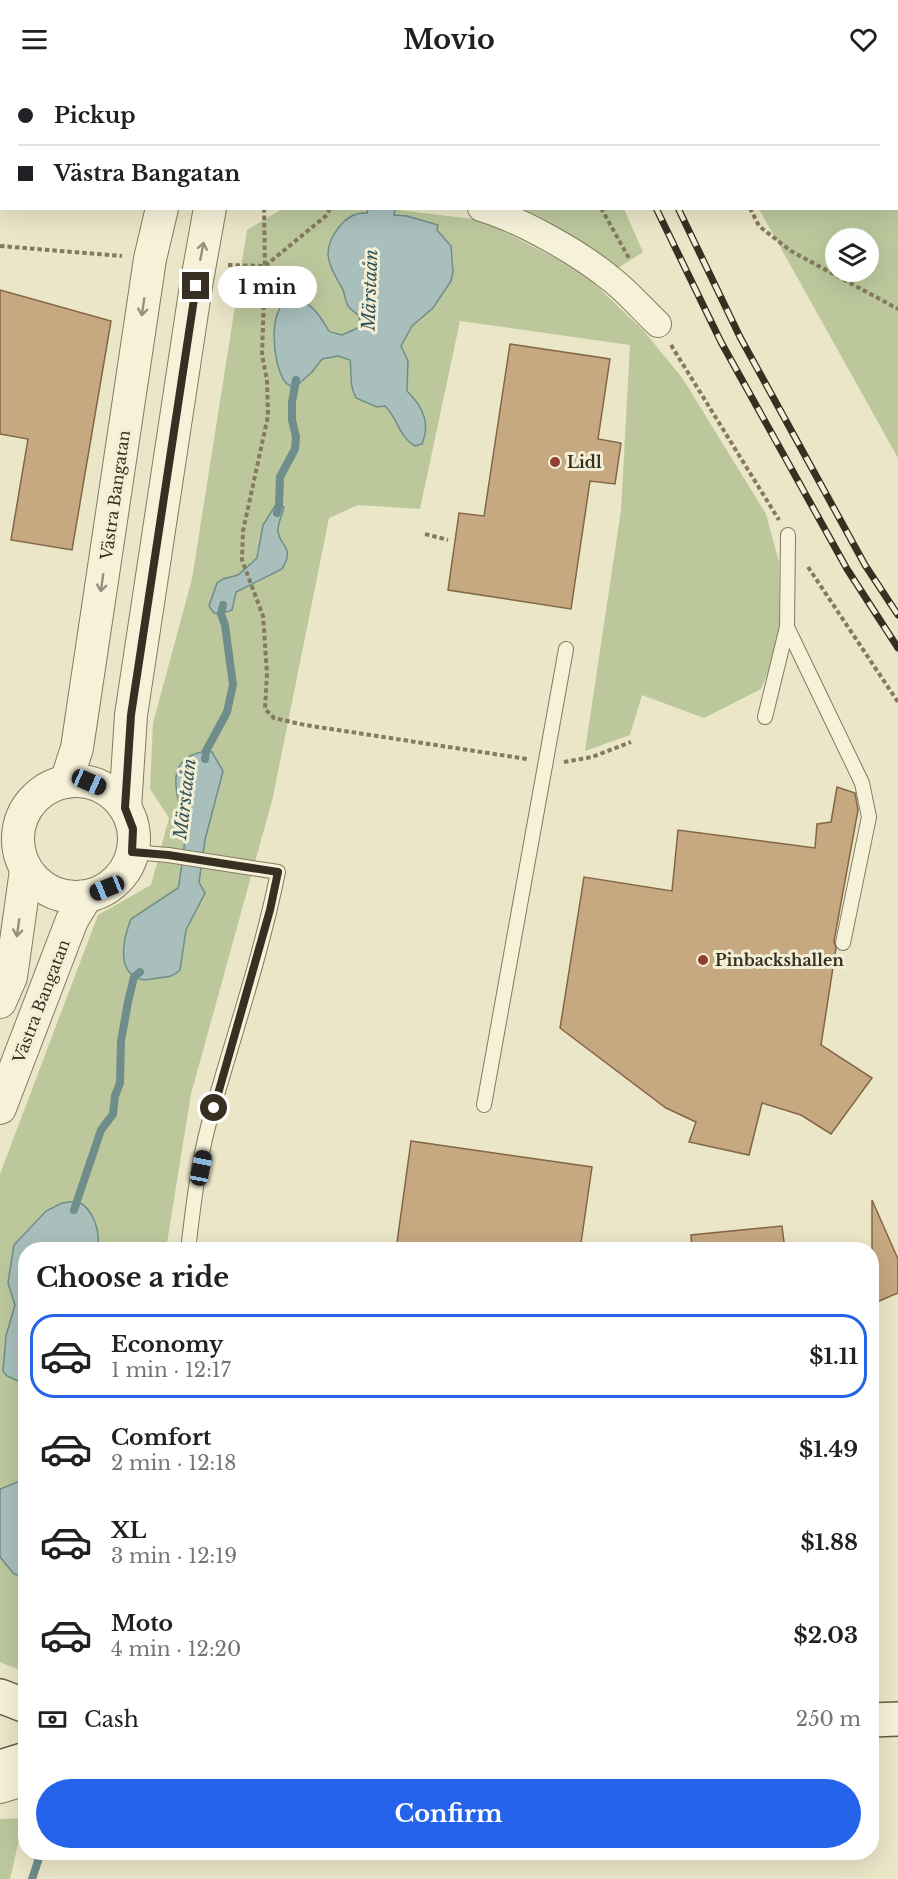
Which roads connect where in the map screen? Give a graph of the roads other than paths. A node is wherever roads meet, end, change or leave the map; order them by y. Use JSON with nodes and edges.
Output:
{"nodes":[{"id":1,"x":162,"y":210,"type":"edge"},
{"id":2,"x":210,"y":210,"type":"edge"},
{"id":3,"x":487,"y":210,"type":"edge"},
{"id":4,"x":658,"y":324,"type":"road end"},
{"id":5,"x":788,"y":535,"type":"road end"},
{"id":6,"x":787,"y":627,"type":"junction"},
{"id":7,"x":566,"y":649,"type":"dead end"},
{"id":8,"x":765,"y":717,"type":"dead end"},
{"id":9,"x":66,"y":782,"type":"junction"},
{"id":10,"x":125,"y":808,"type":"junction"},
{"id":11,"x":132,"y":852,"type":"junction"},
{"id":12,"x":26,"y":870,"type":"junction"},
{"id":13,"x":86,"y":897,"type":"junction"},
{"id":14,"x":843,"y":943,"type":"dead end"},
{"id":15,"x":0,"y":1002,"type":"edge"},
{"id":16,"x":484,"y":1105,"type":"dead end"},
{"id":17,"x":0,"y":1108,"type":"edge"},
{"id":18,"x":189,"y":1242,"type":"edge"},
{"id":19,"x":0,"y":1696,"type":"edge"},
{"id":20,"x":18,"y":1703,"type":"edge"},
{"id":21,"x":898,"y":1719,"type":"edge"},
{"id":22,"x":879,"y":1720,"type":"edge"},
{"id":23,"x":18,"y":1761,"type":"edge"},
{"id":24,"x":0,"y":1767,"type":"edge"},
{"id":25,"x":18,"y":1781,"type":"edge"},
{"id":26,"x":0,"y":1787,"type":"edge"}],
"edges":[{"from":1,"to":9,"type":"street","name":"Västra Bangatan","one_way":true},
{"from":10,"to":2,"type":"street","one_way":true},
{"from":3,"to":4,"type":"street"},
{"from":5,"to":6,"type":"lane"},
{"from":6,"to":8,"type":"lane"},
{"from":6,"to":14,"type":"lane"},
{"from":7,"to":16,"type":"lane"},
{"from":9,"to":10,"type":"street"},
{"from":9,"to":12,"type":"street"},
{"from":10,"to":11,"type":"street"},
{"from":11,"to":13,"type":"street"},
{"from":11,"to":18,"type":"lane"},
{"from":12,"to":13,"type":"street"},
{"from":12,"to":15,"type":"street","one_way":true},
{"from":13,"to":17,"type":"street","name":"Västra Bangatan"},
{"from":19,"to":20,"type":"main road"},
{"from":21,"to":22,"type":"main road"},
{"from":23,"to":24,"type":"main road"},
{"from":25,"to":26,"type":"street"}]}
